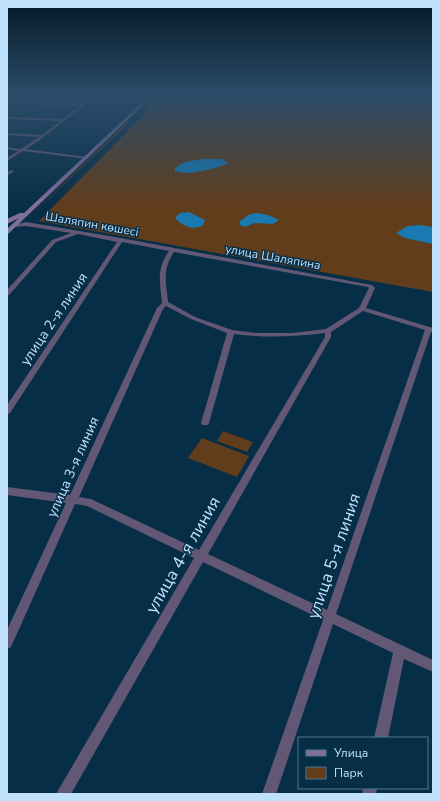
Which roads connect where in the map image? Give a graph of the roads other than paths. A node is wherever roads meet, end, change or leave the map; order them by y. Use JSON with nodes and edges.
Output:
{"nodes":[{"id":1,"x":49,"y":131,"type":"edge"},
{"id":2,"x":114,"y":131,"type":"edge"},
{"id":3,"x":7,"y":134,"type":"edge"},
{"id":4,"x":43,"y":136,"type":"junction"},
{"id":5,"x":7,"y":148,"type":"edge"},
{"id":6,"x":23,"y":150,"type":"junction"},
{"id":7,"x":87,"y":158,"type":"junction"},
{"id":8,"x":7,"y":160,"type":"edge"},
{"id":9,"x":12,"y":171,"type":"dead end"},
{"id":10,"x":7,"y":175,"type":"edge"},
{"id":11,"x":37,"y":205,"type":"junction"},
{"id":12,"x":7,"y":222,"type":"edge"},
{"id":13,"x":7,"y":225,"type":"edge"},
{"id":14,"x":16,"y":225,"type":"junction"},
{"id":15,"x":46,"y":227,"type":"junction"},
{"id":16,"x":7,"y":233,"type":"edge"},
{"id":17,"x":77,"y":233,"type":"junction"},
{"id":18,"x":121,"y":240,"type":"junction"},
{"id":19,"x":54,"y":241,"type":"junction"},
{"id":20,"x":172,"y":250,"type":"junction"},
{"id":21,"x":7,"y":294,"type":"edge"},
{"id":22,"x":165,"y":303,"type":"junction"},
{"id":23,"x":362,"y":309,"type":"junction"},
{"id":24,"x":431,"y":329,"type":"edge"},
{"id":25,"x":328,"y":331,"type":"junction"},
{"id":26,"x":231,"y":332,"type":"junction"},
{"id":27,"x":7,"y":411,"type":"edge"},
{"id":28,"x":205,"y":424,"type":"dead end"},
{"id":29,"x":7,"y":490,"type":"edge"},
{"id":30,"x":74,"y":500,"type":"junction"},
{"id":31,"x":201,"y":556,"type":"junction"},
{"id":32,"x":329,"y":618,"type":"junction"},
{"id":33,"x":7,"y":643,"type":"edge"},
{"id":34,"x":400,"y":651,"type":"junction"},
{"id":35,"x":433,"y":666,"type":"edge"},
{"id":36,"x":381,"y":737,"type":"edge"},
{"id":37,"x":63,"y":794,"type":"edge"},
{"id":38,"x":269,"y":794,"type":"edge"}],
"edges":[{"from":1,"to":4,"type":"street"},
{"from":2,"to":7,"type":"main road"},
{"from":3,"to":4,"type":"street"},
{"from":4,"to":6,"type":"street"},
{"from":5,"to":6,"type":"street"},
{"from":6,"to":7,"type":"street"},
{"from":6,"to":8,"type":"street"},
{"from":7,"to":11,"type":"main road"},
{"from":9,"to":10,"type":"street"},
{"from":11,"to":12,"type":"main road"},
{"from":11,"to":14,"type":"main road"},
{"from":13,"to":14,"type":"main road","name":"Шаляпин көшесі"},
{"from":14,"to":15,"type":"street","name":"Шаляпин көшесі"},
{"from":14,"to":16,"type":"main road"},
{"from":15,"to":17,"type":"street","name":"Шаляпин көшесі"},
{"from":15,"to":19,"type":"street"},
{"from":17,"to":18,"type":"street","name":"Шаляпин көшесі"},
{"from":17,"to":19,"type":"street"},
{"from":18,"to":20,"type":"street","name":"Шаляпин көшесі"},
{"from":18,"to":27,"type":"street","name":"улица 2-я линия"},
{"from":19,"to":21,"type":"street"},
{"from":20,"to":22,"type":"street"},
{"from":20,"to":23,"type":"street","name":"улица Шаляпина"},
{"from":22,"to":26,"type":"street"},
{"from":22,"to":30,"type":"street","name":"улица 3-я линия"},
{"from":23,"to":24,"type":"street"},
{"from":23,"to":25,"type":"street"},
{"from":24,"to":32,"type":"street","name":"улица 5-я линия"},
{"from":25,"to":26,"type":"street"},
{"from":25,"to":31,"type":"street","name":"улица 4-я линия"},
{"from":26,"to":28,"type":"street"},
{"from":29,"to":30,"type":"street"},
{"from":30,"to":31,"type":"street"},
{"from":30,"to":33,"type":"street","name":"улица 3-я линия"},
{"from":31,"to":32,"type":"street"},
{"from":31,"to":37,"type":"street","name":"улица 4-я линия"},
{"from":32,"to":34,"type":"street"},
{"from":32,"to":38,"type":"street","name":"улица 5-я линия"},
{"from":34,"to":35,"type":"street"},
{"from":34,"to":36,"type":"street"}]}
